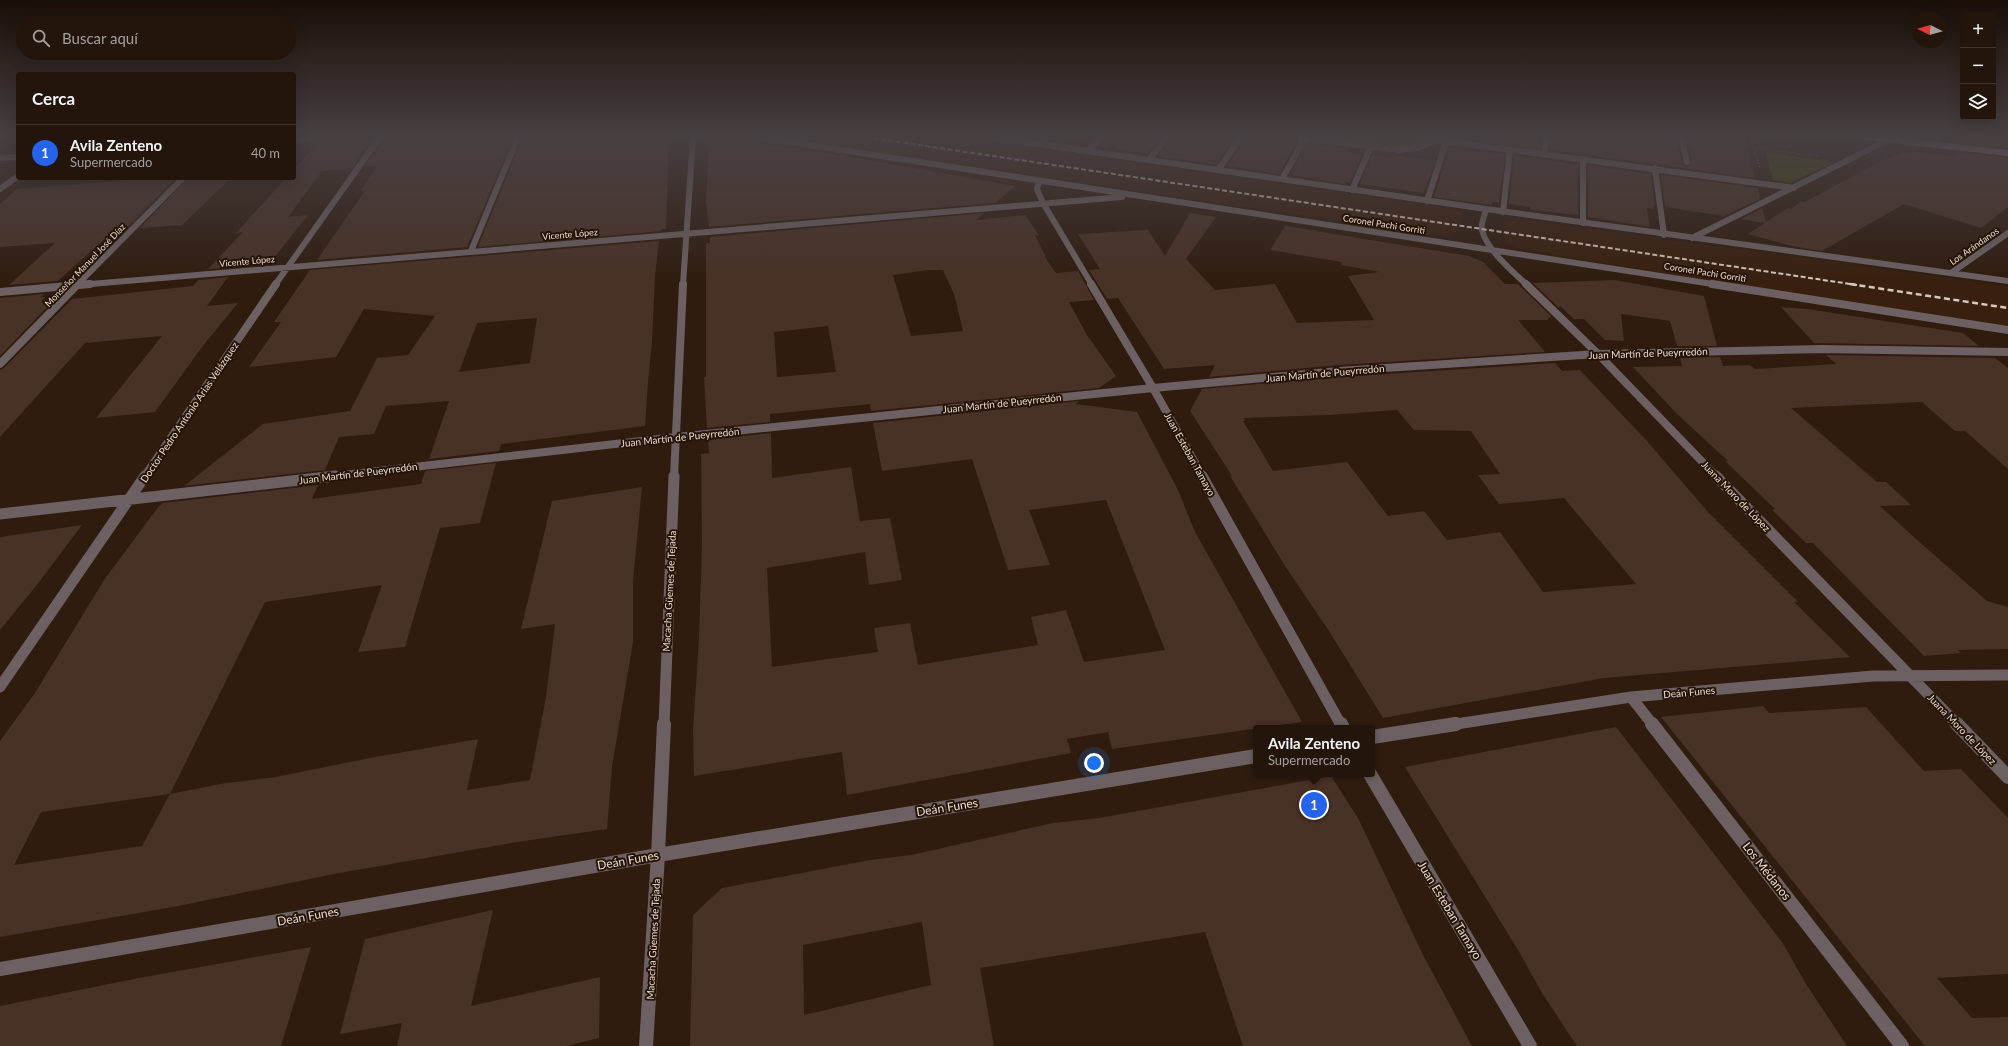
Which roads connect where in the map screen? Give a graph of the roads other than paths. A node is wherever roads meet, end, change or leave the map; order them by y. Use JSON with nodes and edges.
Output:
{"nodes":[{"id":1,"x":175,"y":186,"type":"edge"},
{"id":2,"x":345,"y":186,"type":"edge"},
{"id":3,"x":498,"y":186,"type":"edge"},
{"id":4,"x":689,"y":186,"type":"edge"},
{"id":5,"x":1038,"y":186,"type":"edge"},
{"id":6,"x":1068,"y":186,"type":"edge"},
{"id":7,"x":1325,"y":186,"type":"edge"},
{"id":8,"x":1354,"y":186,"type":"edge"},
{"id":9,"x":1431,"y":186,"type":"edge"},
{"id":10,"x":1506,"y":186,"type":"edge"},
{"id":11,"x":1583,"y":186,"type":"edge"},
{"id":12,"x":1657,"y":186,"type":"edge"},
{"id":13,"x":1781,"y":186,"type":"edge"},
{"id":14,"x":1798,"y":186,"type":"edge"},
{"id":15,"x":1794,"y":188,"type":"junction"},
{"id":16,"x":1352,"y":190,"type":"junction"},
{"id":17,"x":1142,"y":196,"type":"junction"},
{"id":18,"x":1426,"y":201,"type":"junction"},
{"id":19,"x":1043,"y":203,"type":"junction"},
{"id":20,"x":1486,"y":210,"type":"junction"},
{"id":21,"x":1503,"y":212,"type":"junction"},
{"id":22,"x":1583,"y":223,"type":"junction"},
{"id":23,"x":685,"y":233,"type":"junction"},
{"id":24,"x":2008,"y":233,"type":"edge"},
{"id":25,"x":1664,"y":234,"type":"junction"},
{"id":26,"x":1692,"y":238,"type":"junction"},
{"id":27,"x":1492,"y":249,"type":"junction"},
{"id":28,"x":471,"y":251,"type":"junction"},
{"id":29,"x":288,"y":267,"type":"junction"},
{"id":30,"x":1951,"y":273,"type":"junction"},
{"id":31,"x":2008,"y":281,"type":"edge"},
{"id":32,"x":78,"y":285,"type":"junction"},
{"id":33,"x":0,"y":292,"type":"edge"},
{"id":34,"x":2008,"y":330,"type":"edge"},
{"id":35,"x":2008,"y":352,"type":"edge"},
{"id":36,"x":1598,"y":354,"type":"junction"},
{"id":37,"x":0,"y":364,"type":"edge"},
{"id":38,"x":1153,"y":388,"type":"junction"},
{"id":39,"x":676,"y":437,"type":"junction"},
{"id":40,"x":130,"y":500,"type":"junction"},
{"id":41,"x":0,"y":514,"type":"edge"},
{"id":42,"x":2008,"y":675,"type":"edge"},
{"id":43,"x":1910,"y":676,"type":"junction"},
{"id":44,"x":0,"y":687,"type":"edge"},
{"id":45,"x":1631,"y":697,"type":"junction"},
{"id":46,"x":1341,"y":725,"type":"edge"},
{"id":47,"x":1375,"y":737,"type":"edge"},
{"id":48,"x":1253,"y":756,"type":"edge"},
{"id":49,"x":1372,"y":777,"type":"edge"},
{"id":50,"x":2008,"y":777,"type":"edge"},
{"id":51,"x":658,"y":855,"type":"junction"},
{"id":52,"x":0,"y":969,"type":"edge"},
{"id":53,"x":646,"y":1046,"type":"edge"},
{"id":54,"x":1530,"y":1046,"type":"edge"},
{"id":55,"x":1902,"y":1046,"type":"edge"}],
"edges":[{"from":1,"to":32,"type":"street","name":"Monseñor Manuel José Díaz"},
{"from":2,"to":29,"type":"street","name":"Doctor Pedro Antonio Arias Velázquez"},
{"from":3,"to":28,"type":"street"},
{"from":4,"to":23,"type":"street","name":"Macacha Güemes de Tejada"},
{"from":5,"to":19,"type":"street","name":"Juan Esteban Tamayo"},
{"from":6,"to":17,"type":"street","name":"Coronel Pachi Gorriti"},
{"from":7,"to":16,"type":"street"},
{"from":8,"to":16,"type":"street"},
{"from":9,"to":18,"type":"street"},
{"from":10,"to":21,"type":"street"},
{"from":11,"to":22,"type":"street"},
{"from":12,"to":25,"type":"street"},
{"from":13,"to":15,"type":"street"},
{"from":14,"to":15,"type":"street"},
{"from":15,"to":26,"type":"street"},
{"from":16,"to":18,"type":"street"},
{"from":17,"to":19,"type":"street","name":"Vicente López"},
{"from":17,"to":27,"type":"street","name":"Coronel Pachi Gorriti"},
{"from":18,"to":20,"type":"street"},
{"from":19,"to":23,"type":"street","name":"Vicente López"},
{"from":19,"to":38,"type":"street","name":"Juan Esteban Tamayo"},
{"from":20,"to":21,"type":"street"},
{"from":20,"to":27,"type":"street","name":"Juana Moro de López"},
{"from":21,"to":22,"type":"street"},
{"from":22,"to":25,"type":"street"},
{"from":23,"to":28,"type":"street","name":"Vicente López"},
{"from":23,"to":39,"type":"street","name":"Macacha Güemes de Tejada"},
{"from":24,"to":30,"type":"street","name":"Los Arándanos"},
{"from":25,"to":26,"type":"street"},
{"from":26,"to":30,"type":"street"},
{"from":27,"to":34,"type":"street","name":"Coronel Pachi Gorriti"},
{"from":27,"to":36,"type":"street","name":"Juana Moro de López"},
{"from":28,"to":29,"type":"street","name":"Vicente López"},
{"from":29,"to":32,"type":"street","name":"Vicente López"},
{"from":29,"to":40,"type":"street","name":"Doctor Pedro Antonio Arias Velázquez"},
{"from":30,"to":31,"type":"street"},
{"from":32,"to":33,"type":"street","name":"Vicente López"},
{"from":32,"to":37,"type":"street","name":"Monseñor Manuel José Díaz"},
{"from":35,"to":36,"type":"street","name":"Juan Martín de Pueyrredón"},
{"from":36,"to":38,"type":"street","name":"Juan Martín de Pueyrredón"},
{"from":36,"to":43,"type":"street","name":"Juana Moro de López"},
{"from":38,"to":39,"type":"street","name":"Juan Martín de Pueyrredón"},
{"from":38,"to":46,"type":"street","name":"Juan Esteban Tamayo"},
{"from":39,"to":40,"type":"street","name":"Juan Martín de Pueyrredón"},
{"from":39,"to":51,"type":"street","name":"Macacha Güemes de Tejada"},
{"from":40,"to":41,"type":"street","name":"Juan Martín de Pueyrredón"},
{"from":40,"to":44,"type":"street","name":"Doctor Pedro Antonio Arias Velázquez"},
{"from":42,"to":43,"type":"street","name":"Deán Funes"},
{"from":43,"to":45,"type":"street","name":"Deán Funes"},
{"from":43,"to":50,"type":"street","name":"Juana Moro de López"},
{"from":45,"to":47,"type":"street","name":"Deán Funes"},
{"from":45,"to":55,"type":"street","name":"Los Médanos"},
{"from":48,"to":51,"type":"street","name":"Deán Funes"},
{"from":49,"to":54,"type":"street","name":"Juan Esteban Tamayo"},
{"from":51,"to":52,"type":"street","name":"Deán Funes"},
{"from":51,"to":53,"type":"street","name":"Macacha Güemes de Tejada"}]}
